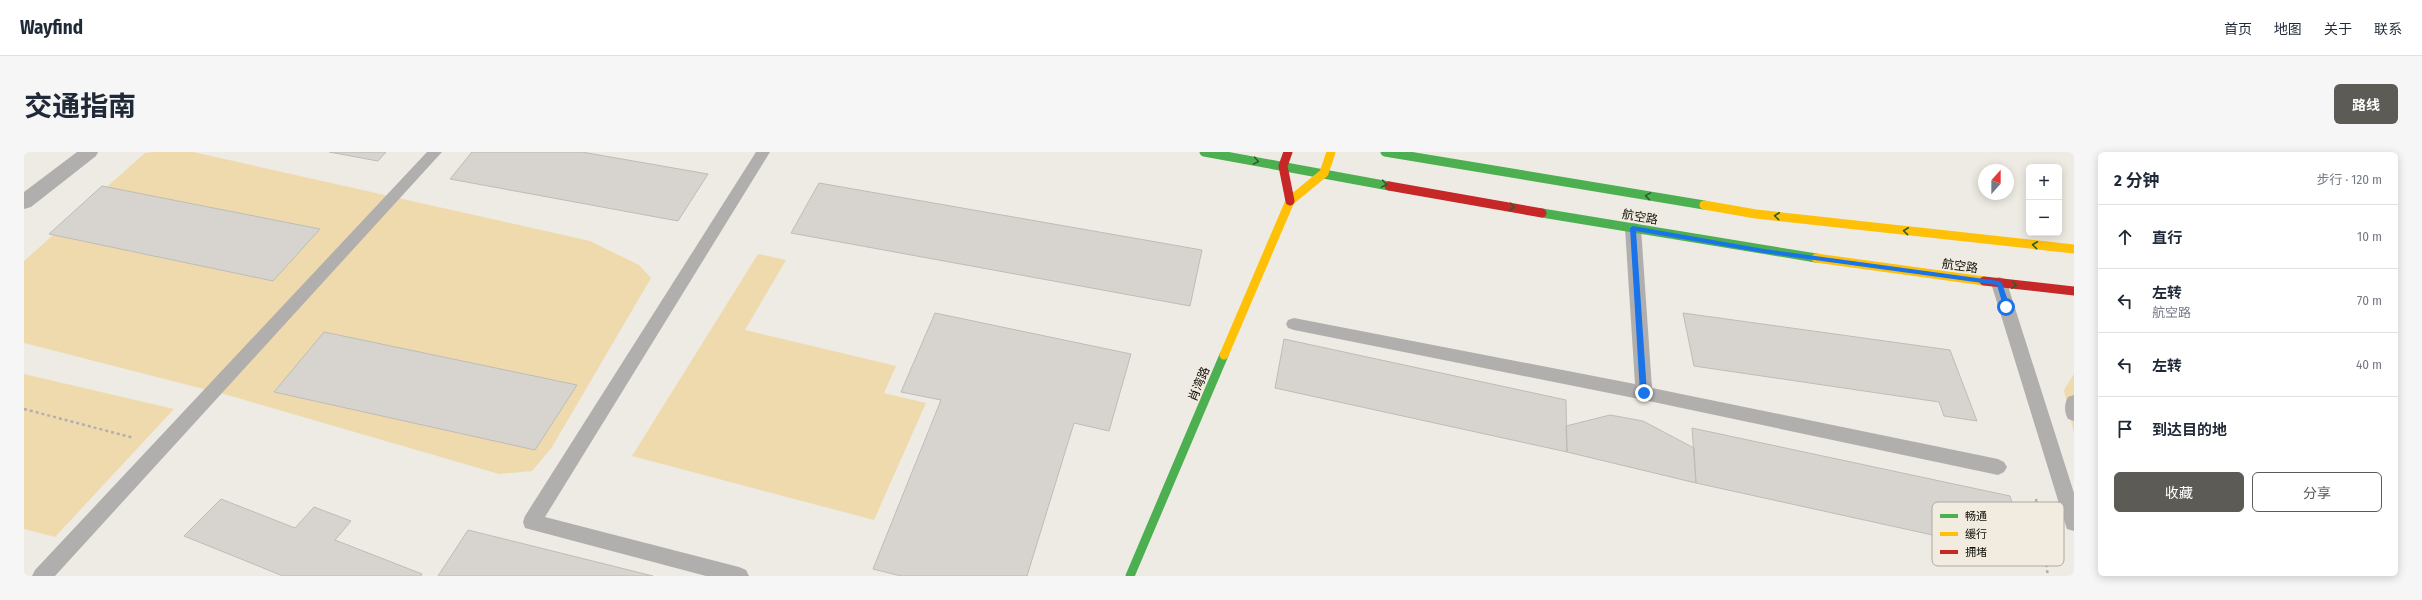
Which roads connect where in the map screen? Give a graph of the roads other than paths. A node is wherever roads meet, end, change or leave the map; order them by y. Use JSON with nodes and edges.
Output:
{"nodes":[{"id":1,"x":89,"y":152,"type":"edge"},
{"id":2,"x":435,"y":152,"type":"edge"},
{"id":3,"x":763,"y":152,"type":"edge"},
{"id":4,"x":1204,"y":152,"type":"edge"},
{"id":5,"x":1288,"y":152,"type":"edge"},
{"id":6,"x":1331,"y":152,"type":"edge"},
{"id":7,"x":1386,"y":152,"type":"edge"},
{"id":8,"x":1283,"y":166,"type":"junction"},
{"id":9,"x":1324,"y":173,"type":"junction"},
{"id":10,"x":1290,"y":201,"type":"junction"},
{"id":11,"x":24,"y":202,"type":"edge"},
{"id":12,"x":1633,"y":228,"type":"junction"},
{"id":13,"x":2074,"y":249,"type":"edge"},
{"id":14,"x":1999,"y":283,"type":"junction"},
{"id":15,"x":2074,"y":291,"type":"edge"},
{"id":16,"x":1294,"y":324,"type":"dead end"},
{"id":17,"x":1644,"y":393,"type":"junction"},
{"id":18,"x":2074,"y":402,"type":"edge"},
{"id":19,"x":2074,"y":414,"type":"edge"},
{"id":20,"x":1998,"y":467,"type":"dead end"},
{"id":21,"x":2074,"y":524,"type":"edge"},
{"id":22,"x":42,"y":576,"type":"edge"},
{"id":23,"x":739,"y":576,"type":"edge"},
{"id":24,"x":1130,"y":576,"type":"edge"}],
"edges":[{"from":1,"to":11,"type":"street"},
{"from":2,"to":22,"type":"lane"},
{"from":3,"to":23,"type":"lane"},
{"from":4,"to":8,"type":"main road","name":"航空路","one_way":true},
{"from":5,"to":8,"type":"main road"},
{"from":6,"to":9,"type":"main road"},
{"from":13,"to":7,"type":"main road","name":"航空路","one_way":true},
{"from":8,"to":9,"type":"main road","name":"航空路"},
{"from":8,"to":10,"type":"main road"},
{"from":9,"to":10,"type":"main road","name":"肖湾路"},
{"from":9,"to":12,"type":"main road","name":"航空路","one_way":true},
{"from":10,"to":24,"type":"main road","name":"肖湾路"},
{"from":12,"to":14,"type":"main road","name":"航空路"},
{"from":12,"to":17,"type":"lane"},
{"from":14,"to":15,"type":"main road","name":"航空路","one_way":true},
{"from":14,"to":21,"type":"lane"},
{"from":16,"to":17,"type":"lane"},
{"from":17,"to":20,"type":"lane"},
{"from":18,"to":19,"type":"lane"}]}
